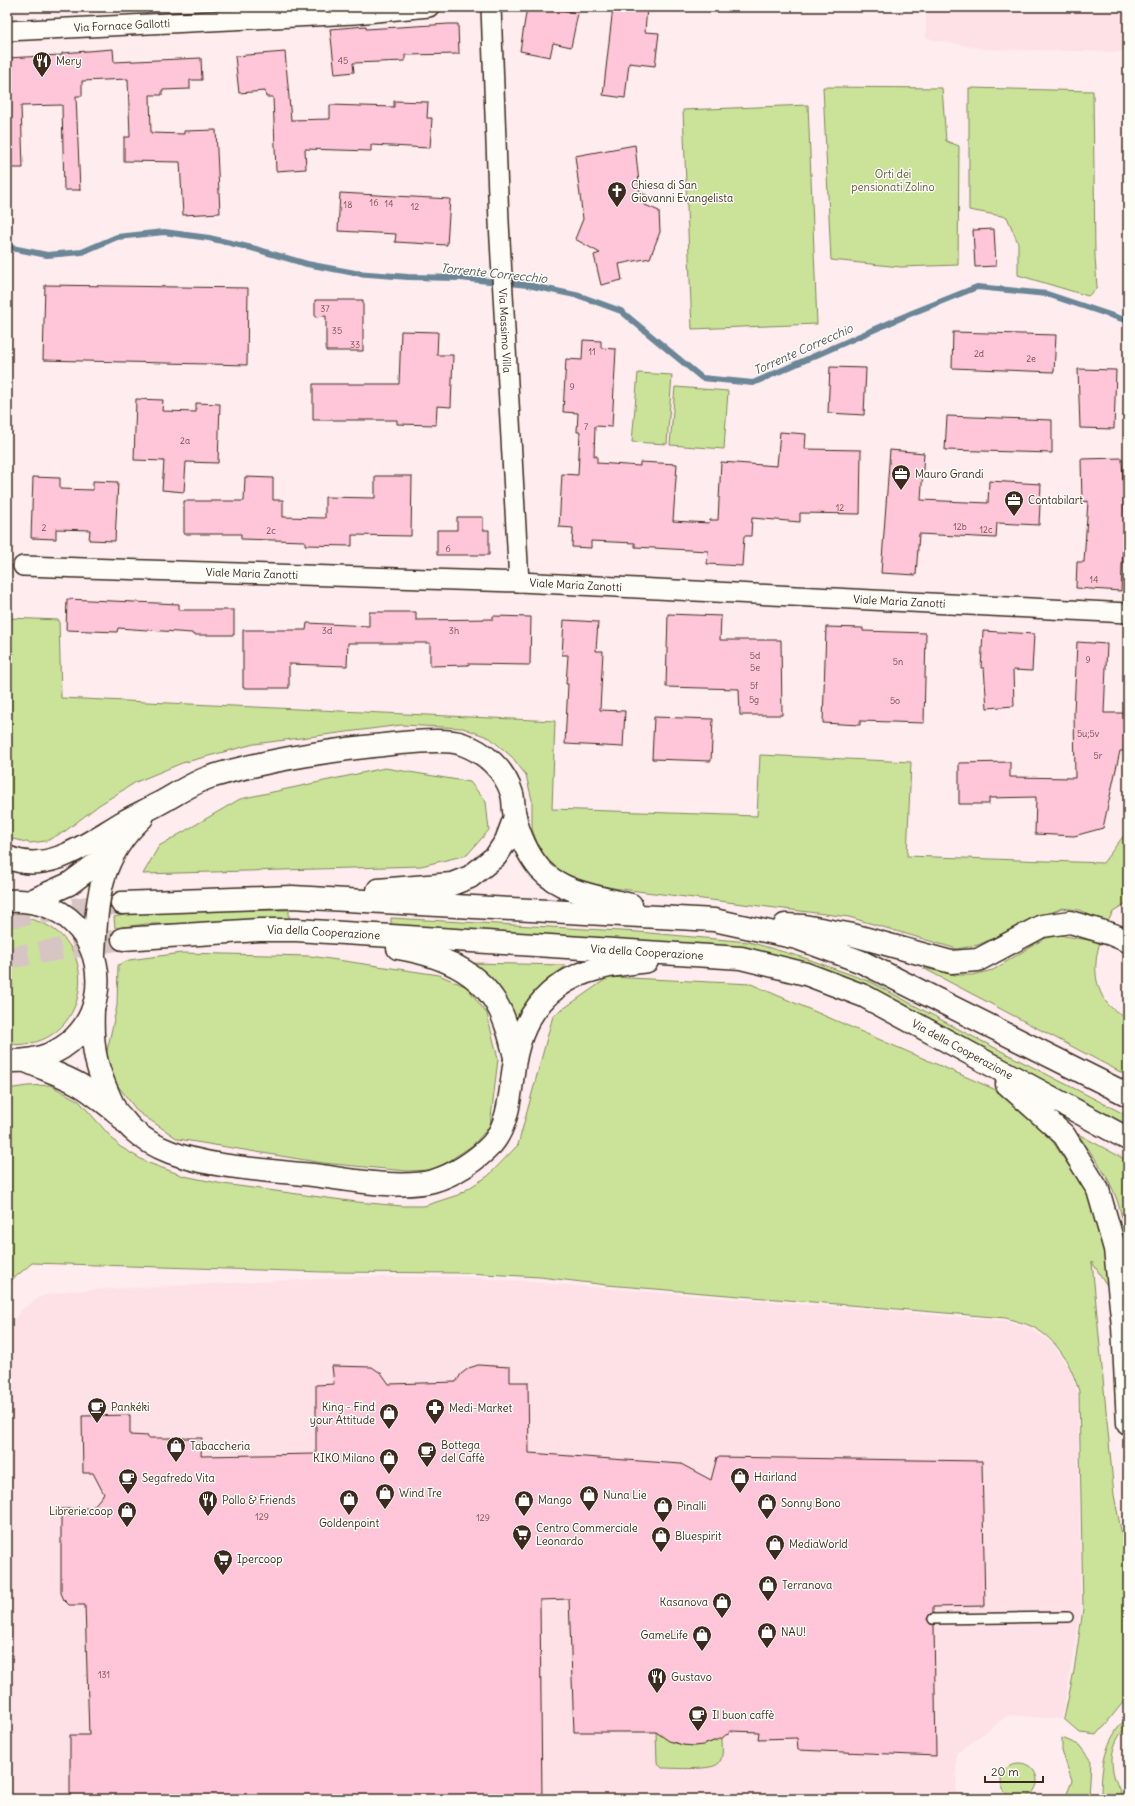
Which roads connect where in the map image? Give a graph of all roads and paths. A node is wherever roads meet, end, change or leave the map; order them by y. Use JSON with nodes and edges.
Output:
{"nodes":[{"id":1,"x":429,"y":7,"type":"edge"},
{"id":2,"x":491,"y":7,"type":"edge"},
{"id":3,"x":355,"y":10,"type":"edge"},
{"id":4,"x":7,"y":31,"type":"edge"},
{"id":5,"x":23,"y":566,"type":"dead end"},
{"id":6,"x":519,"y":582,"type":"junction"},
{"id":7,"x":1128,"y":613,"type":"edge"},
{"id":8,"x":158,"y":804,"type":"junction"},
{"id":9,"x":515,"y":817,"type":"junction"},
{"id":10,"x":116,"y":849,"type":"junction"},
{"id":11,"x":7,"y":857,"type":"edge"},
{"id":12,"x":292,"y":897,"type":"junction"},
{"id":13,"x":17,"y":898,"type":"edge"},
{"id":14,"x":122,"y":903,"type":"tunnel mouth"},
{"id":15,"x":709,"y":919,"type":"junction"},
{"id":16,"x":296,"y":930,"type":"junction"},
{"id":17,"x":124,"y":939,"type":"tunnel mouth"},
{"id":18,"x":1128,"y":941,"type":"edge"},
{"id":19,"x":94,"y":953,"type":"junction"},
{"id":20,"x":740,"y":958,"type":"junction"},
{"id":21,"x":93,"y":1009,"type":"junction"},
{"id":22,"x":966,"y":1053,"type":"junction"},
{"id":23,"x":515,"y":1057,"type":"junction"},
{"id":24,"x":16,"y":1061,"type":"edge"},
{"id":25,"x":1128,"y":1095,"type":"edge"},
{"id":26,"x":117,"y":1112,"type":"junction"},
{"id":27,"x":1128,"y":1139,"type":"edge"},
{"id":28,"x":1128,"y":1423,"type":"edge"},
{"id":29,"x":1068,"y":1617,"type":"dead end"},
{"id":30,"x":933,"y":1619,"type":"dead end"}],
"edges":[{"from":1,"to":3,"type":"street","name":"Via Fornace Gallotti"},
{"from":2,"to":6,"type":"street","name":"Via Massimo Villa"},
{"from":3,"to":4,"type":"street","name":"Via Fornace Gallotti"},
{"from":5,"to":6,"type":"street","name":"Viale Maria Zanotti"},
{"from":6,"to":7,"type":"street","name":"Viale Maria Zanotti"},
{"from":8,"to":9,"type":"main road"},
{"from":8,"to":10,"type":"main road"},
{"from":8,"to":11,"type":"main road"},
{"from":9,"to":12,"type":"main road"},
{"from":9,"to":15,"type":"main road"},
{"from":10,"to":13,"type":"main road"},
{"from":10,"to":19,"type":"main road"},
{"from":12,"to":14,"type":"main road"},
{"from":12,"to":15,"type":"main road"},
{"from":13,"to":19,"type":"main road"},
{"from":15,"to":18,"type":"main road"},
{"from":15,"to":25,"type":"main road"},
{"from":16,"to":17,"type":"main road","name":"Via della Cooperazione"},
{"from":16,"to":20,"type":"main road","name":"Via della Cooperazione"},
{"from":16,"to":23,"type":"main road"},
{"from":19,"to":21,"type":"main road"},
{"from":20,"to":22,"type":"main road","name":"Via della Cooperazione"},
{"from":20,"to":23,"type":"main road"},
{"from":21,"to":24,"type":"main road"},
{"from":21,"to":26,"type":"main road"},
{"from":22,"to":27,"type":"main road","name":"Via della Cooperazione"},
{"from":22,"to":28,"type":"main road"},
{"from":23,"to":26,"type":"main road"},
{"from":24,"to":26,"type":"main road"},
{"from":29,"to":30,"type":"lane"}]}
